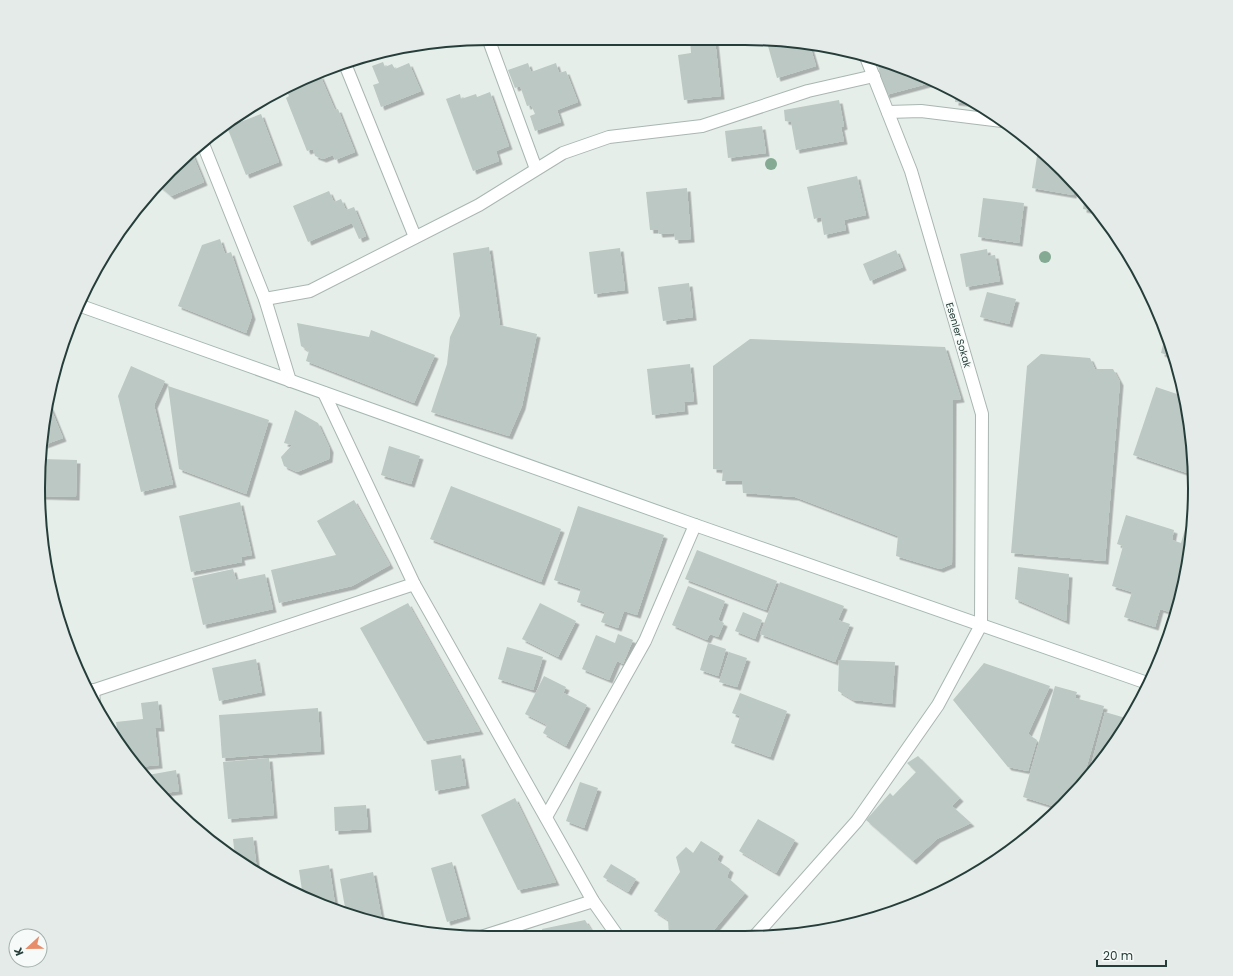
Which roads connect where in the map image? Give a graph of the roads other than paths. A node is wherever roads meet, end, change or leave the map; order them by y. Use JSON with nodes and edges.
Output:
{"nodes":[{"id":1,"x":491,"y":45,"type":"edge"},
{"id":2,"x":868,"y":63,"type":"edge"},
{"id":3,"x":347,"y":69,"type":"edge"},
{"id":4,"x":874,"y":76,"type":"junction"},
{"id":5,"x":888,"y":112,"type":"junction"},
{"id":6,"x":990,"y":120,"type":"edge"},
{"id":7,"x":205,"y":148,"type":"edge"},
{"id":8,"x":536,"y":169,"type":"junction"},
{"id":9,"x":415,"y":237,"type":"junction"},
{"id":10,"x":265,"y":299,"type":"junction"},
{"id":11,"x":84,"y":307,"type":"edge"},
{"id":12,"x":290,"y":381,"type":"junction"},
{"id":13,"x":324,"y":393,"type":"junction"},
{"id":14,"x":695,"y":525,"type":"junction"},
{"id":15,"x":414,"y":584,"type":"junction"},
{"id":16,"x":981,"y":625,"type":"junction"},
{"id":17,"x":1143,"y":682,"type":"edge"},
{"id":18,"x":94,"y":690,"type":"edge"},
{"id":19,"x":546,"y":817,"type":"junction"},
{"id":20,"x":593,"y":901,"type":"junction"},
{"id":21,"x":760,"y":930,"type":"edge"},
{"id":22,"x":500,"y":931,"type":"edge"},
{"id":23,"x":613,"y":931,"type":"edge"}],
"edges":[{"from":1,"to":8,"type":"street"},
{"from":2,"to":4,"type":"street","name":"Esenler Sokak"},
{"from":3,"to":9,"type":"street"},
{"from":4,"to":5,"type":"street","name":"Esenler Sokak"},
{"from":4,"to":8,"type":"street"},
{"from":5,"to":6,"type":"street"},
{"from":5,"to":16,"type":"street","name":"Esenler Sokak"},
{"from":7,"to":10,"type":"street"},
{"from":8,"to":9,"type":"street"},
{"from":9,"to":10,"type":"street"},
{"from":10,"to":12,"type":"street"},
{"from":11,"to":12,"type":"street"},
{"from":12,"to":13,"type":"street"},
{"from":13,"to":14,"type":"street"},
{"from":13,"to":15,"type":"street"},
{"from":14,"to":16,"type":"street"},
{"from":14,"to":19,"type":"street"},
{"from":15,"to":18,"type":"street"},
{"from":15,"to":19,"type":"street"},
{"from":16,"to":17,"type":"street"},
{"from":16,"to":21,"type":"street"},
{"from":19,"to":20,"type":"street"},
{"from":20,"to":22,"type":"street"},
{"from":20,"to":23,"type":"street"}]}
